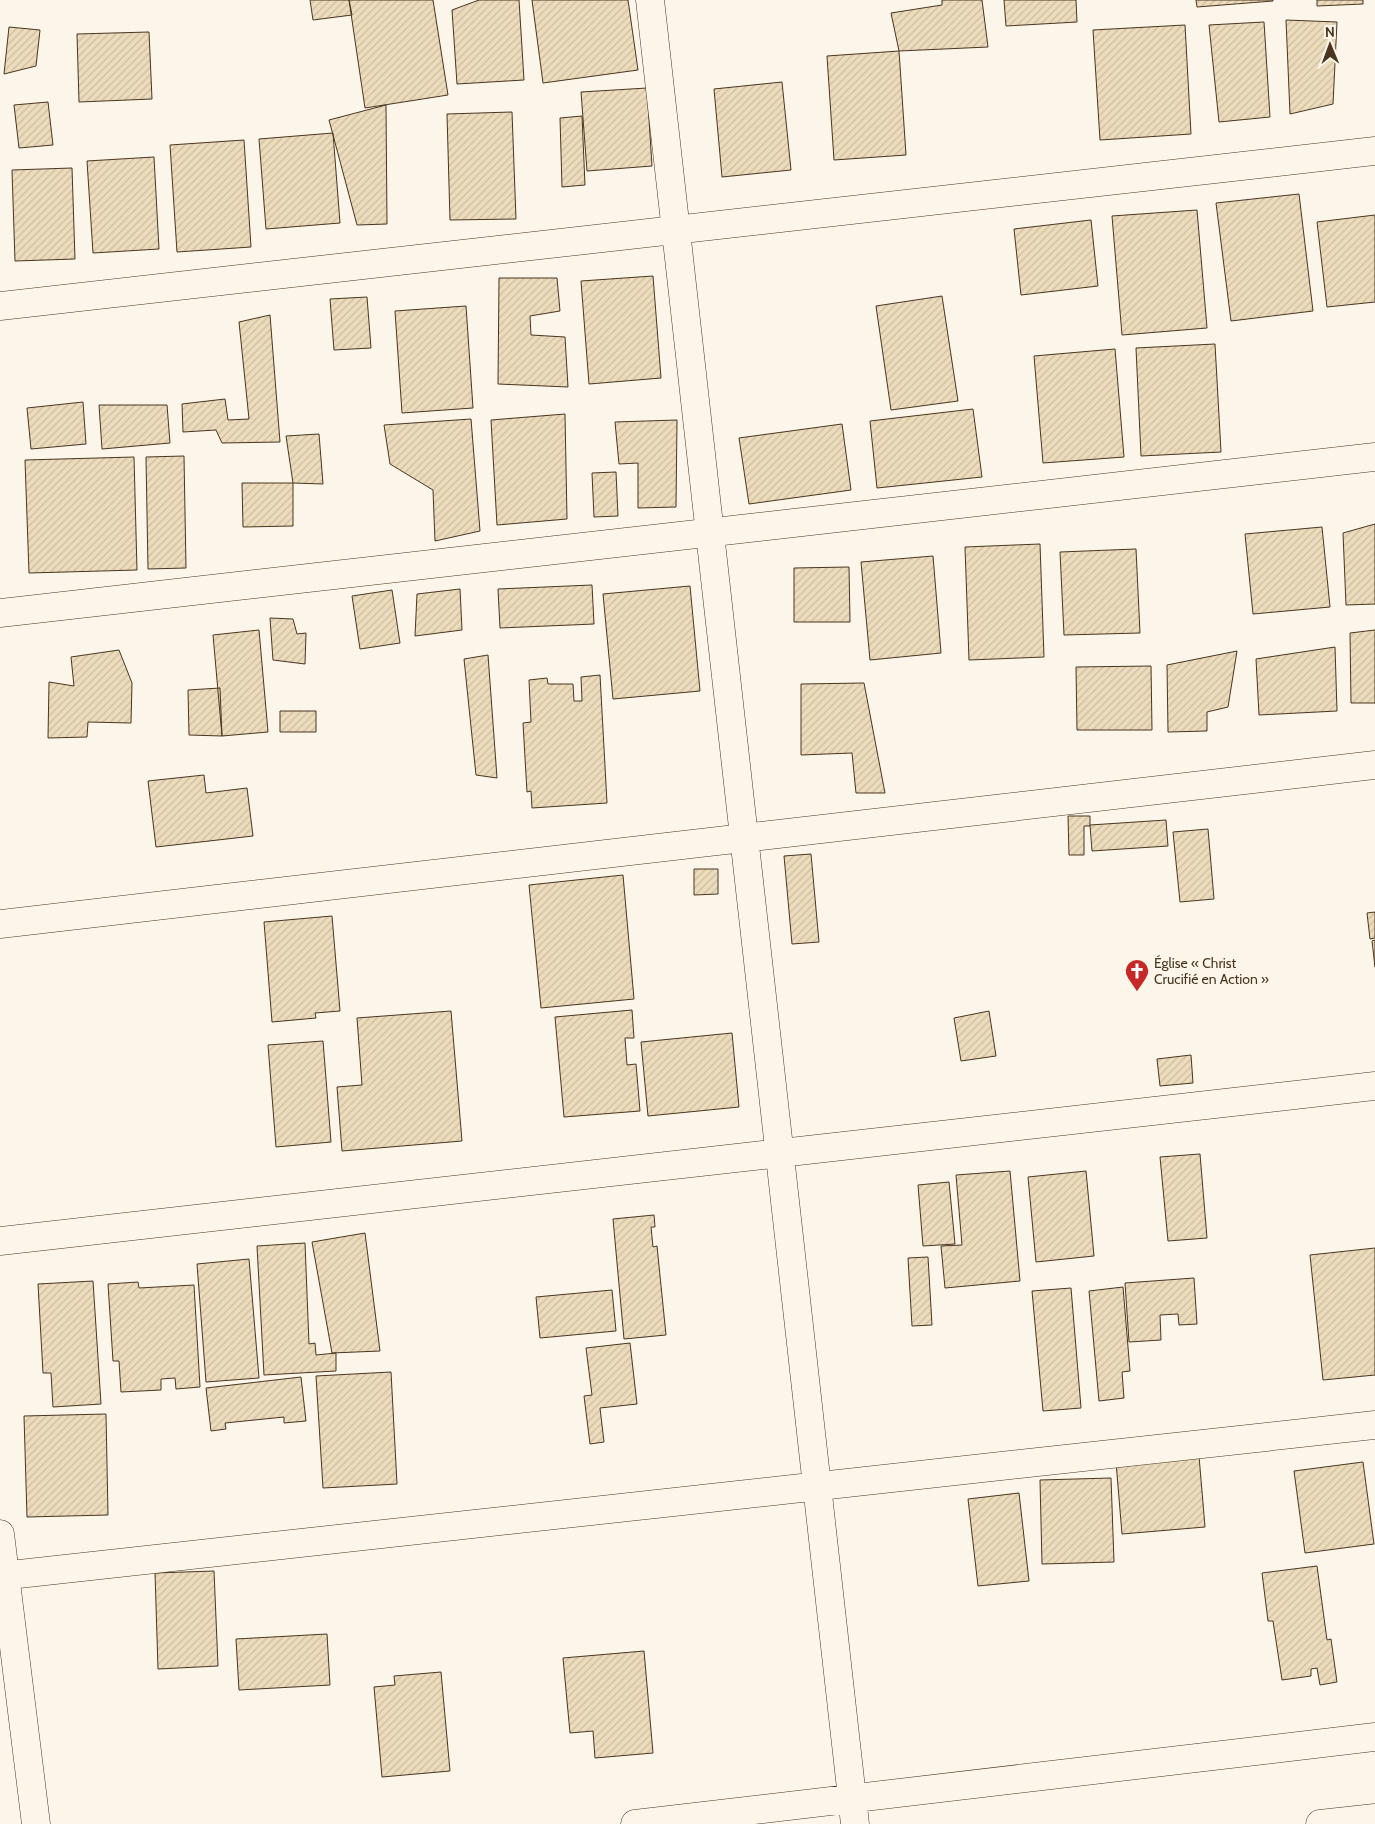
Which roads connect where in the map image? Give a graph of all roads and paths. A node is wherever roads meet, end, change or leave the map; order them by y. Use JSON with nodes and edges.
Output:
{"nodes":[{"id":1,"x":650,"y":0,"type":"edge"},
{"id":2,"x":1375,"y":151,"type":"edge"},
{"id":3,"x":676,"y":230,"type":"junction"},
{"id":4,"x":0,"y":306,"type":"edge"},
{"id":5,"x":1375,"y":457,"type":"edge"},
{"id":6,"x":710,"y":532,"type":"junction"},
{"id":7,"x":0,"y":613,"type":"edge"},
{"id":8,"x":1375,"y":765,"type":"edge"},
{"id":9,"x":745,"y":838,"type":"junction"},
{"id":10,"x":0,"y":924,"type":"edge"},
{"id":11,"x":1375,"y":1086,"type":"edge"},
{"id":12,"x":780,"y":1154,"type":"junction"},
{"id":13,"x":0,"y":1241,"type":"edge"},
{"id":14,"x":1375,"y":1425,"type":"edge"},
{"id":15,"x":818,"y":1486,"type":"junction"},
{"id":16,"x":0,"y":1534,"type":"edge"},
{"id":17,"x":3,"y":1576,"type":"edge"},
{"id":18,"x":1375,"y":1737,"type":"edge"},
{"id":19,"x":854,"y":1811,"type":"edge"},
{"id":20,"x":1375,"y":1818,"type":"edge"},
{"id":21,"x":36,"y":1824,"type":"edge"},
{"id":22,"x":636,"y":1824,"type":"edge"},
{"id":23,"x":1320,"y":1824,"type":"edge"}],
"edges":[{"from":1,"to":3,"type":"street"},
{"from":2,"to":3,"type":"street"},
{"from":3,"to":4,"type":"street"},
{"from":3,"to":6,"type":"street"},
{"from":5,"to":6,"type":"street"},
{"from":6,"to":7,"type":"street"},
{"from":6,"to":9,"type":"street"},
{"from":8,"to":9,"type":"street"},
{"from":9,"to":10,"type":"street"},
{"from":9,"to":12,"type":"street"},
{"from":11,"to":12,"type":"street"},
{"from":12,"to":13,"type":"street"},
{"from":12,"to":15,"type":"street"},
{"from":14,"to":15,"type":"street"},
{"from":15,"to":17,"type":"street"},
{"from":15,"to":19,"type":"street"},
{"from":16,"to":17,"type":"street"},
{"from":17,"to":21,"type":"street"},
{"from":18,"to":19,"type":"street"},
{"from":19,"to":22,"type":"street"},
{"from":20,"to":23,"type":"street"}]}
